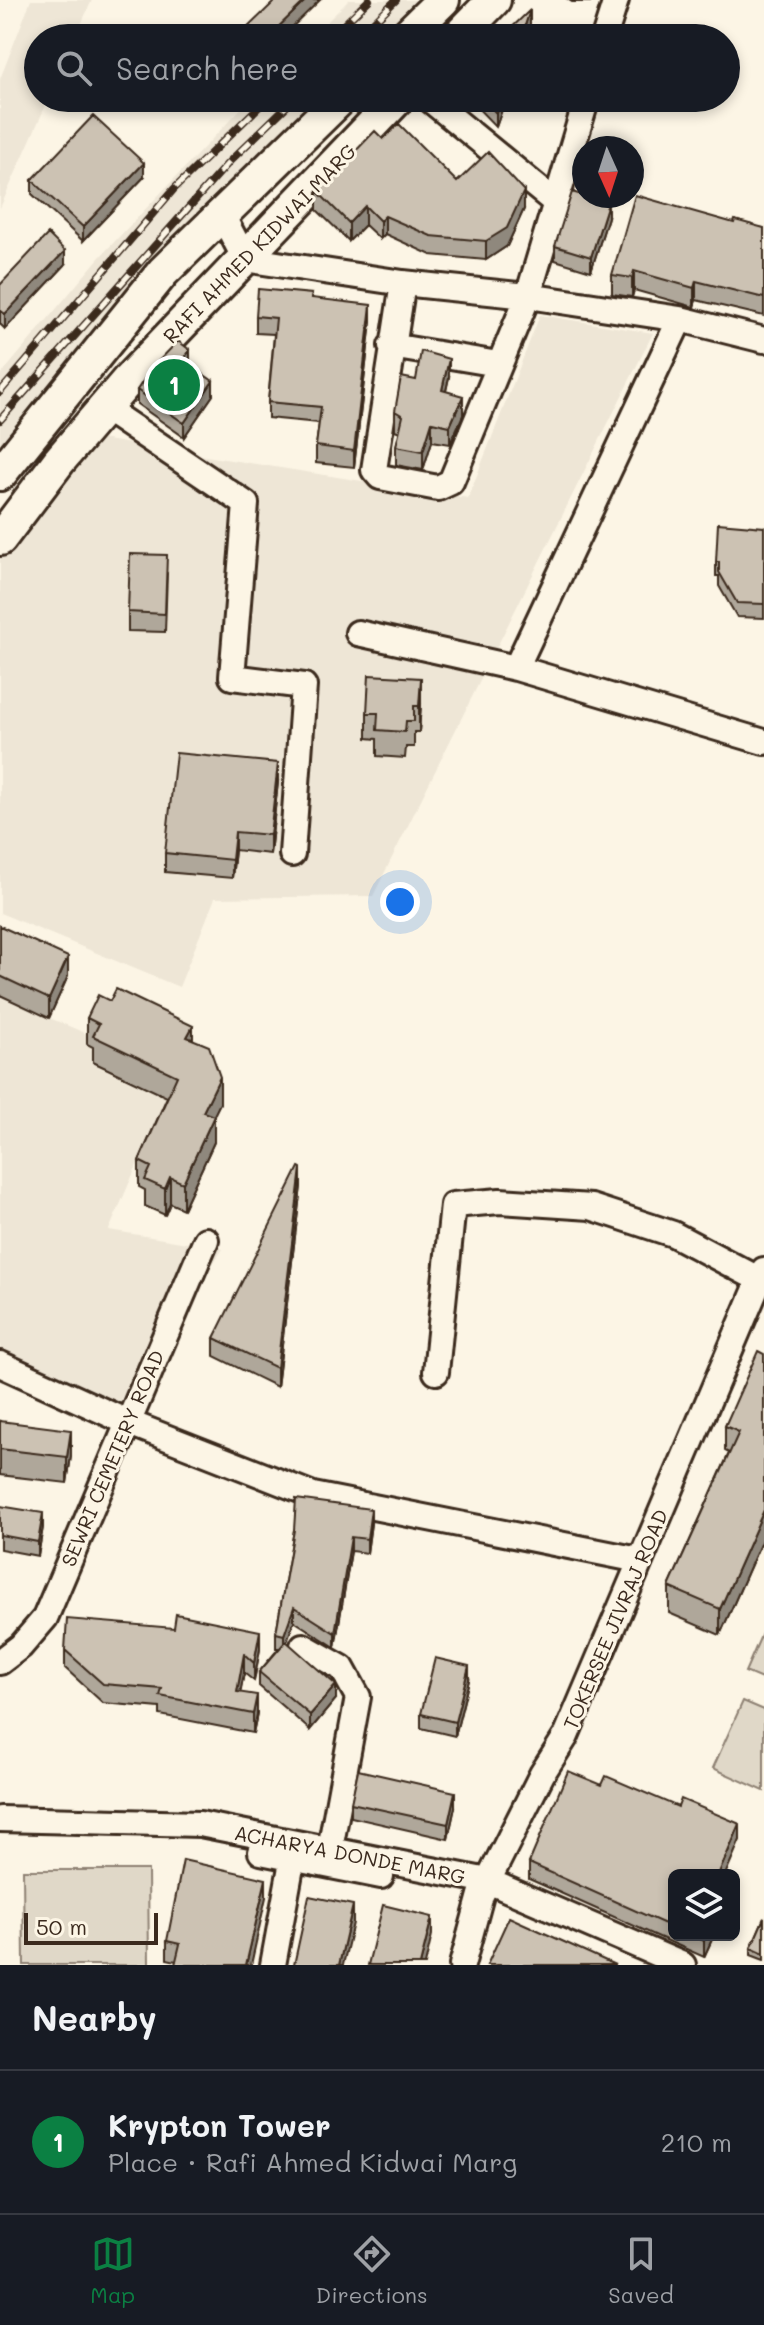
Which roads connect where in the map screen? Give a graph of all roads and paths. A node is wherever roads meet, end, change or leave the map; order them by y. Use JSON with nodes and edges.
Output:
{"nodes":[{"id":1,"x":443,"y":0,"type":"edge"},
{"id":2,"x":494,"y":0,"type":"edge"},
{"id":3,"x":616,"y":0,"type":"edge"},
{"id":4,"x":418,"y":24,"type":"edge"},
{"id":5,"x":471,"y":24,"type":"edge"},
{"id":6,"x":608,"y":24,"type":"edge"},
{"id":7,"x":326,"y":112,"type":"edge"},
{"id":8,"x":385,"y":112,"type":"edge"},
{"id":9,"x":445,"y":112,"type":"edge"},
{"id":10,"x":583,"y":112,"type":"edge"},
{"id":11,"x":556,"y":203,"type":"junction"},
{"id":12,"x":221,"y":213,"type":"junction"},
{"id":13,"x":245,"y":259,"type":"junction"},
{"id":14,"x":403,"y":283,"type":"junction"},
{"id":15,"x":528,"y":296,"type":"junction"},
{"id":16,"x":680,"y":319,"type":"junction"},
{"id":17,"x":764,"y":340,"type":"edge"},
{"id":18,"x":391,"y":346,"type":"junction"},
{"id":19,"x":498,"y":364,"type":"junction"},
{"id":20,"x":104,"y":408,"type":"junction"},
{"id":21,"x":0,"y":474,"type":"edge"},
{"id":22,"x":11,"y":500,"type":"edge"},
{"id":23,"x":0,"y":539,"type":"edge"},
{"id":24,"x":358,"y":633,"type":"dead end"},
{"id":25,"x":516,"y":668,"type":"junction"},
{"id":26,"x":764,"y":742,"type":"edge"},
{"id":27,"x":292,"y":854,"type":"dead end"},
{"id":28,"x":206,"y":1240,"type":"dead end"},
{"id":29,"x":763,"y":1278,"type":"edge"},
{"id":30,"x":0,"y":1364,"type":"edge"},
{"id":31,"x":436,"y":1372,"type":"dead end"},
{"id":32,"x":127,"y":1422,"type":"junction"},
{"id":33,"x":639,"y":1560,"type":"junction"},
{"id":34,"x":303,"y":1646,"type":"dead end"},
{"id":35,"x":0,"y":1662,"type":"edge"},
{"id":36,"x":0,"y":1819,"type":"edge"},
{"id":37,"x":0,"y":1834,"type":"edge"},
{"id":38,"x":330,"y":1849,"type":"junction"},
{"id":39,"x":294,"y":1851,"type":"junction"},
{"id":40,"x":484,"y":1888,"type":"junction"},
{"id":41,"x":641,"y":1957,"type":"edge"},
{"id":42,"x":273,"y":1965,"type":"edge"},
{"id":43,"x":462,"y":1965,"type":"edge"},
{"id":44,"x":683,"y":1965,"type":"edge"}],
"edges":[{"from":1,"to":4,"type":"main road"},
{"from":2,"to":5,"type":"main road"},
{"from":3,"to":6,"type":"street"},
{"from":7,"to":12,"type":"main road"},
{"from":8,"to":13,"type":"main road","name":"RAFI AHMED KIDWAI MARG"},
{"from":9,"to":11,"type":"street"},
{"from":10,"to":11,"type":"street"},
{"from":11,"to":15,"type":"street"},
{"from":12,"to":13,"type":"street"},
{"from":12,"to":21,"type":"main road"},
{"from":13,"to":14,"type":"street"},
{"from":13,"to":20,"type":"main road","name":"RAFI AHMED KIDWAI MARG"},
{"from":14,"to":15,"type":"street"},
{"from":14,"to":18,"type":"street"},
{"from":15,"to":16,"type":"street"},
{"from":15,"to":19,"type":"street"},
{"from":16,"to":17,"type":"street"},
{"from":16,"to":25,"type":"street"},
{"from":18,"to":19,"type":"street"},
{"from":18,"to":19,"type":"street"},
{"from":20,"to":22,"type":"main road","name":"RAFI AHMED KIDWAI MARG"},
{"from":20,"to":27,"type":"street"},
{"from":22,"to":23,"type":"main road","name":"RAFI AHMED KIDWAI MARG"},
{"from":24,"to":25,"type":"street"},
{"from":25,"to":26,"type":"street"},
{"from":28,"to":32,"type":"street","name":"SEWRI CEMETERY ROAD"},
{"from":29,"to":31,"type":"street"},
{"from":29,"to":33,"type":"street","name":"TOKERSEE JIVRAJ ROAD"},
{"from":30,"to":32,"type":"street"},
{"from":32,"to":33,"type":"street"},
{"from":32,"to":35,"type":"street","name":"SEWRI CEMETERY ROAD"},
{"from":33,"to":40,"type":"street","name":"TOKERSEE JIVRAJ ROAD"},
{"from":34,"to":38,"type":"street"},
{"from":36,"to":39,"type":"street","name":"ACHARYA DONDE MARG"},
{"from":37,"to":39,"type":"street","name":"ACHARYA DONDE MARG"},
{"from":38,"to":39,"type":"street","name":"ACHARYA DONDE MARG"},
{"from":38,"to":40,"type":"street","name":"ACHARYA DONDE MARG"},
{"from":39,"to":40,"type":"street","name":"ACHARYA DONDE MARG"},
{"from":39,"to":42,"type":"street"},
{"from":40,"to":41,"type":"street","name":"ACHARYA DONDE MARG"},
{"from":40,"to":43,"type":"street","name":"TOKERSEE JIVRAJ ROAD"},
{"from":41,"to":44,"type":"street","name":"ACHARYA DONDE MARG"}]}
